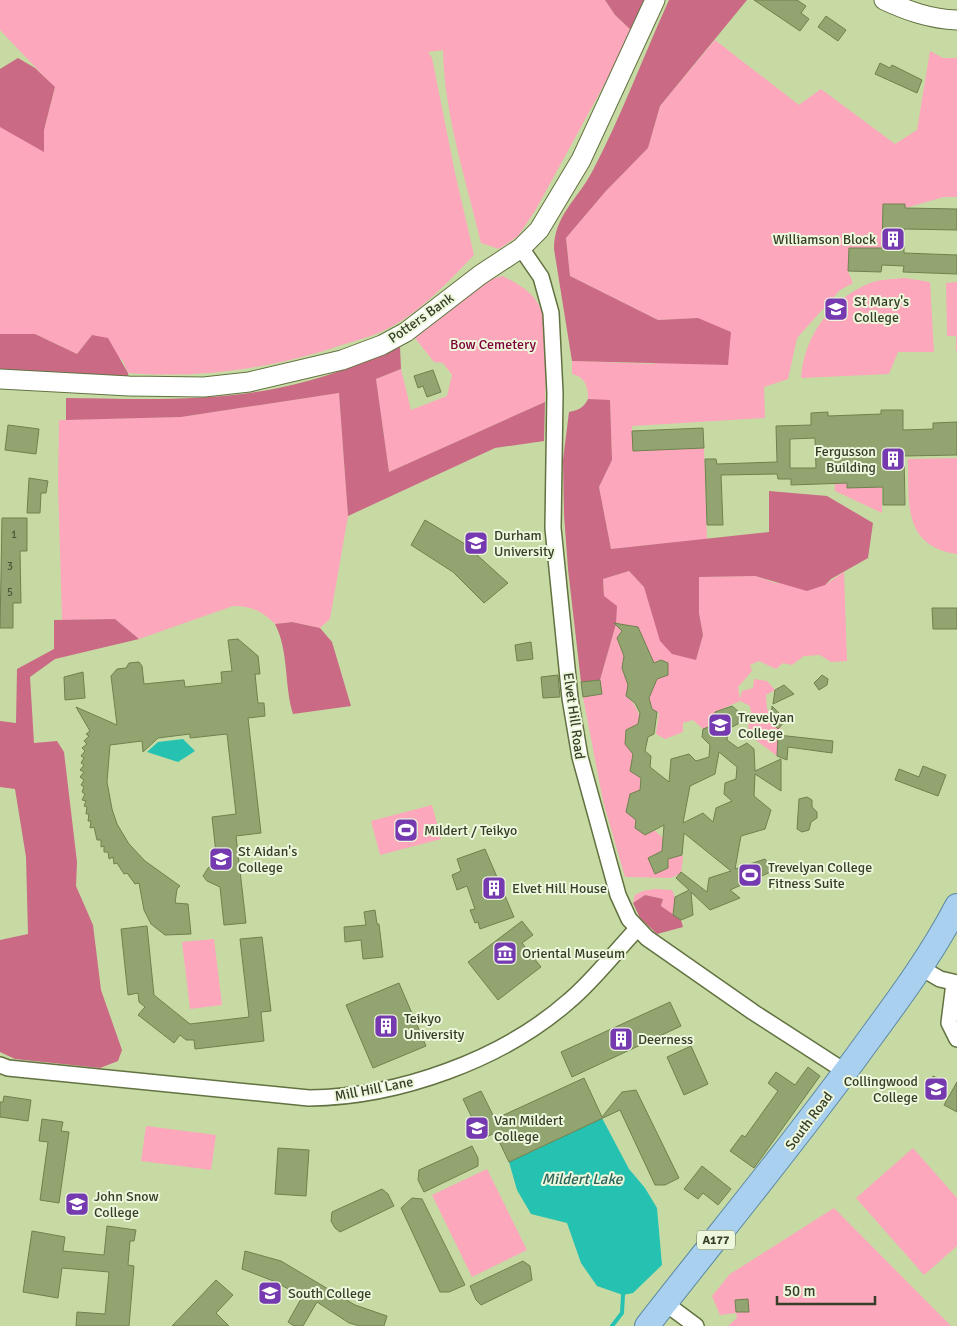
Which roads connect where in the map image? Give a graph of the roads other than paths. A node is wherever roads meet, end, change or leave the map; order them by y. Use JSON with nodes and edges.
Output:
{"nodes":[{"id":1,"x":656,"y":0,"type":"edge"},
{"id":2,"x":884,"y":0,"type":"edge"},
{"id":3,"x":957,"y":20,"type":"edge"},
{"id":4,"x":521,"y":248,"type":"junction"},
{"id":5,"x":0,"y":379,"type":"edge"},
{"id":6,"x":957,"y":906,"type":"edge"},
{"id":7,"x":637,"y":929,"type":"junction"},
{"id":8,"x":921,"y":968,"type":"junction"},
{"id":9,"x":955,"y":983,"type":"edge"},
{"id":10,"x":957,"y":1039,"type":"edge"},
{"id":11,"x":0,"y":1065,"type":"edge"},
{"id":12,"x":846,"y":1072,"type":"junction"},
{"id":13,"x":665,"y":1303,"type":"junction"},
{"id":14,"x":648,"y":1326,"type":"edge"},
{"id":15,"x":696,"y":1326,"type":"edge"}],
"edges":[{"from":1,"to":4,"type":"street","name":"Potters Bank"},
{"from":2,"to":3,"type":"street"},
{"from":4,"to":5,"type":"street","name":"Potters Bank"},
{"from":4,"to":7,"type":"street","name":"Elvet Hill Road"},
{"from":6,"to":8,"type":"main road","name":"South Road","number":"A177"},
{"from":7,"to":11,"type":"street","name":"Mill Hill Lane"},
{"from":7,"to":12,"type":"street","name":"Elvet Hill Road"},
{"from":8,"to":9,"type":"street"},
{"from":8,"to":12,"type":"main road","name":"South Road","number":"A177"},
{"from":9,"to":10,"type":"street"},
{"from":12,"to":13,"type":"main road","name":"South Road","number":"A177"},
{"from":13,"to":14,"type":"main road","name":"South Road","number":"A177"},
{"from":13,"to":15,"type":"street"}]}
